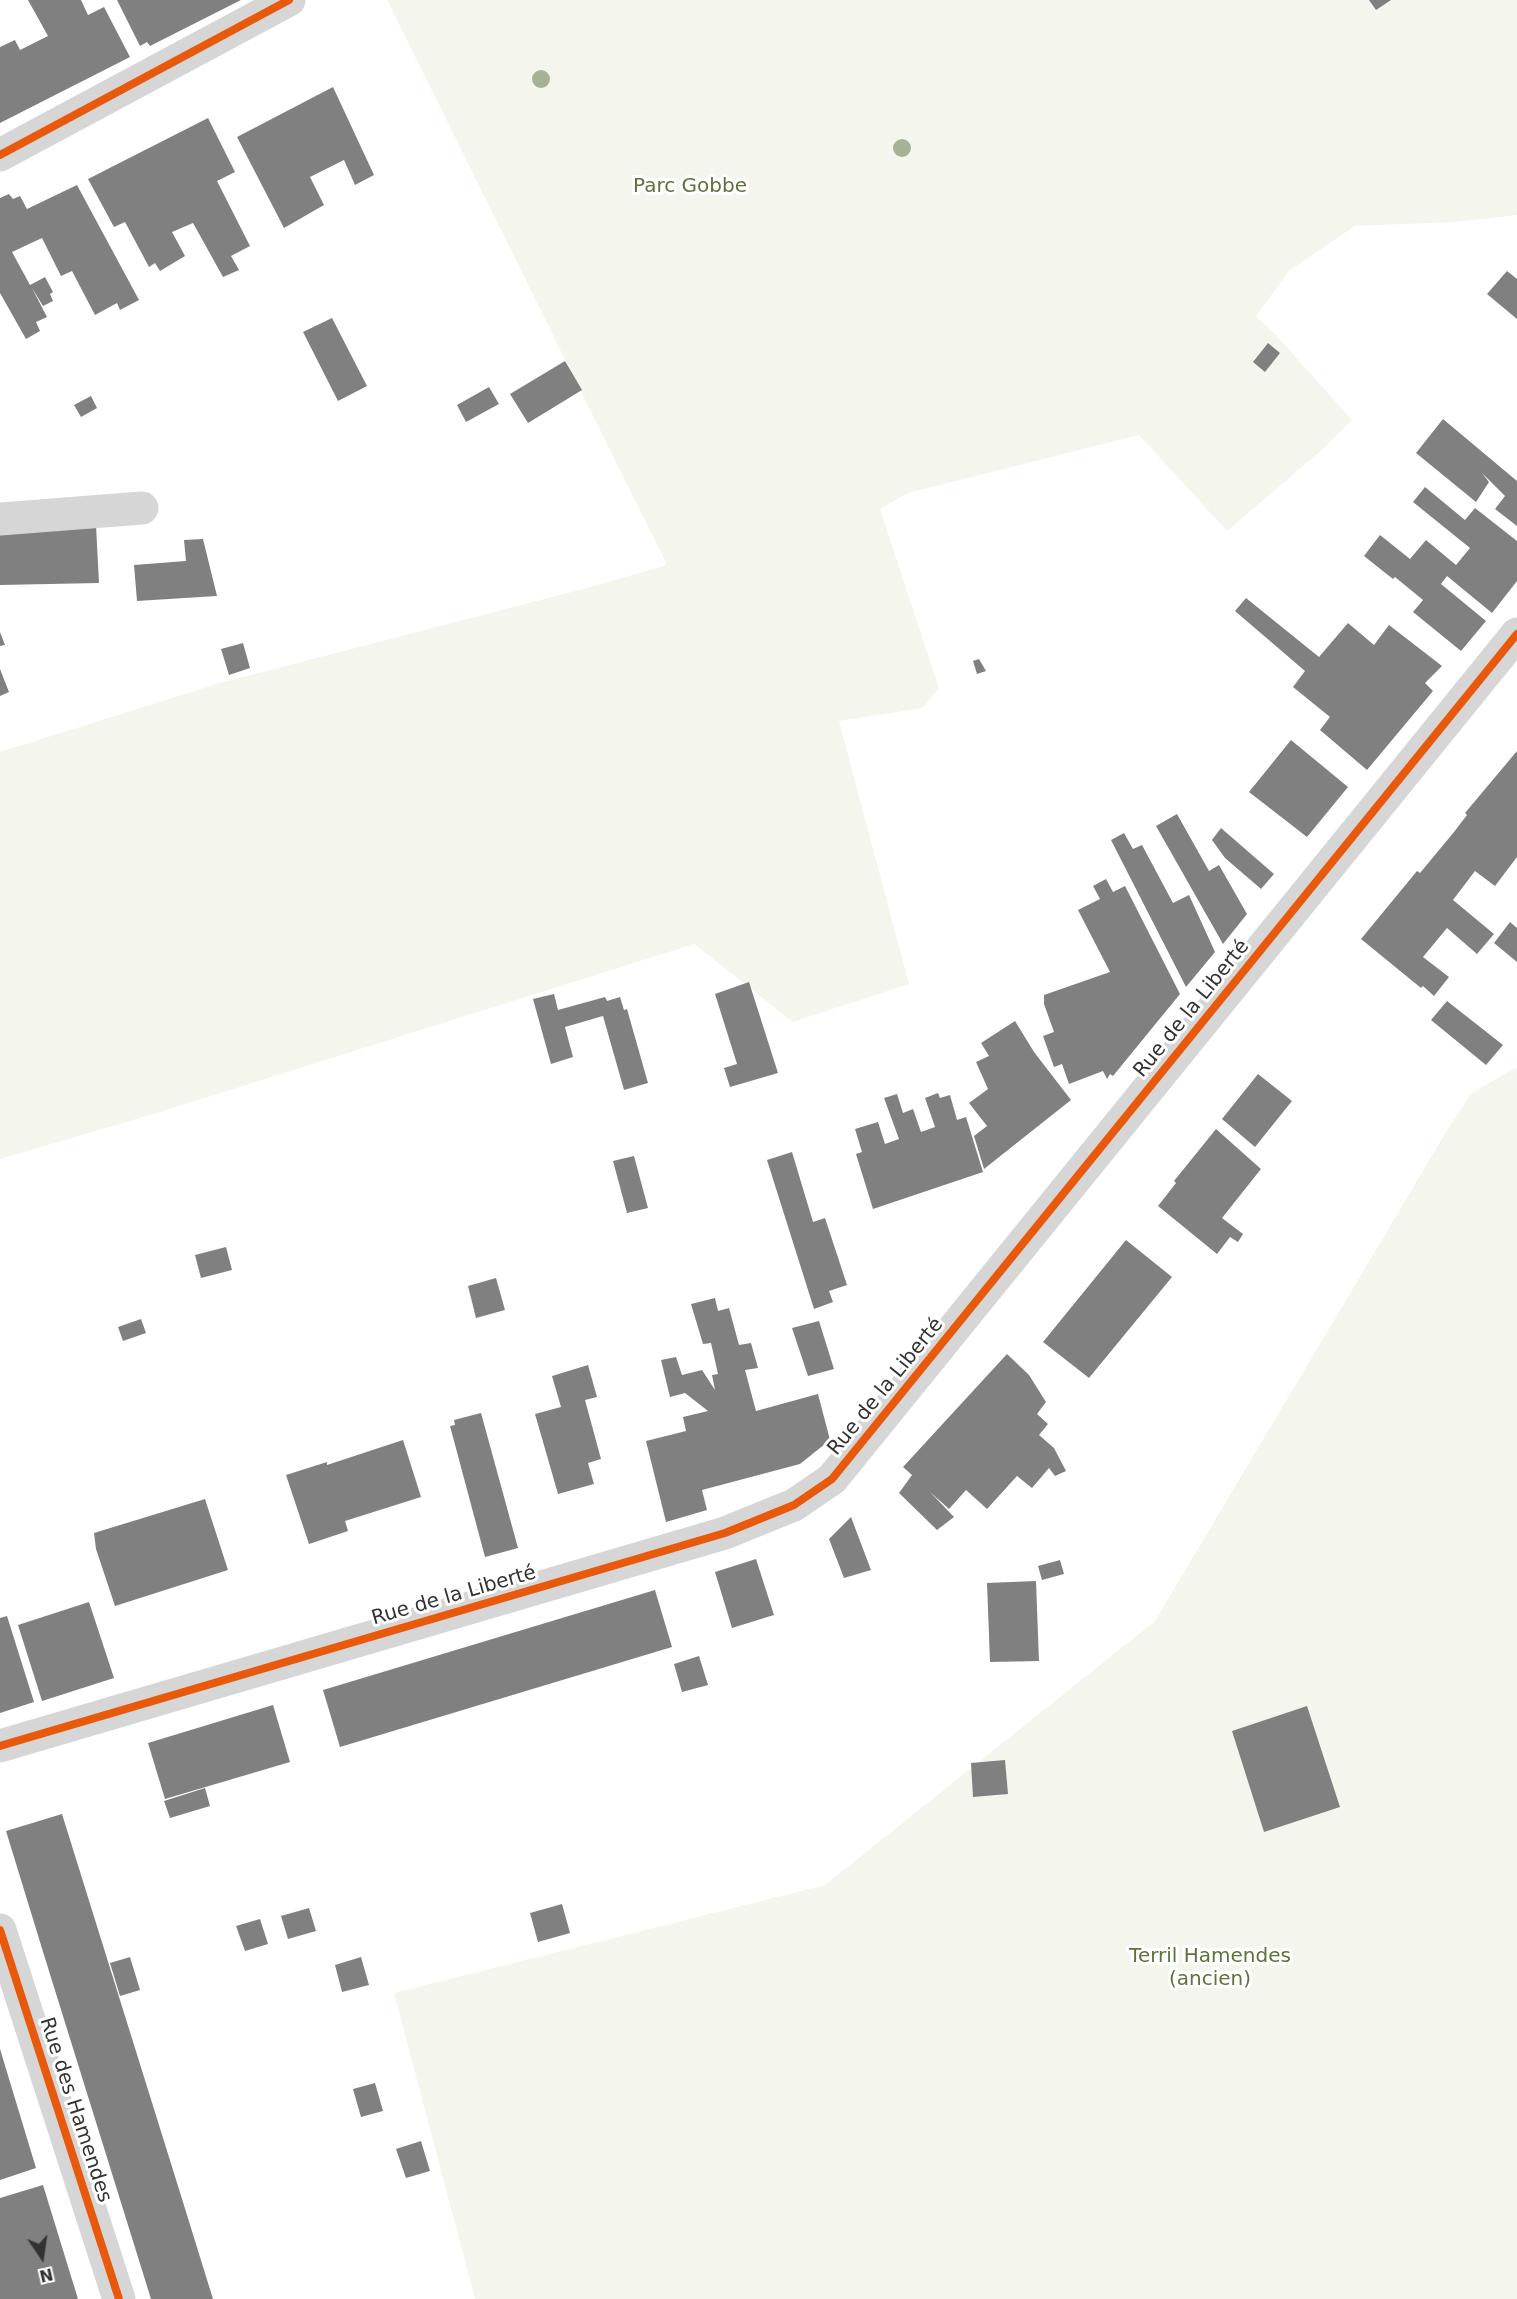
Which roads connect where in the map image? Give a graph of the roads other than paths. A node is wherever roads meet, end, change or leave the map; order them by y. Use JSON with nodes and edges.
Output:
{"nodes":[{"id":1,"x":289,"y":0,"type":"edge"},
{"id":2,"x":0,"y":155,"type":"edge"},
{"id":3,"x":142,"y":508,"type":"dead end"},
{"id":4,"x":0,"y":519,"type":"edge"},
{"id":5,"x":1517,"y":634,"type":"edge"},
{"id":6,"x":0,"y":1746,"type":"edge"},
{"id":7,"x":0,"y":1930,"type":"edge"},
{"id":8,"x":118,"y":2299,"type":"edge"}],
"edges":[{"from":1,"to":2,"type":"street"},
{"from":3,"to":4,"type":"street"},
{"from":5,"to":6,"type":"street","name":"Rue de la Liberté"},
{"from":7,"to":8,"type":"street","name":"Rue des Hamendes"}]}
